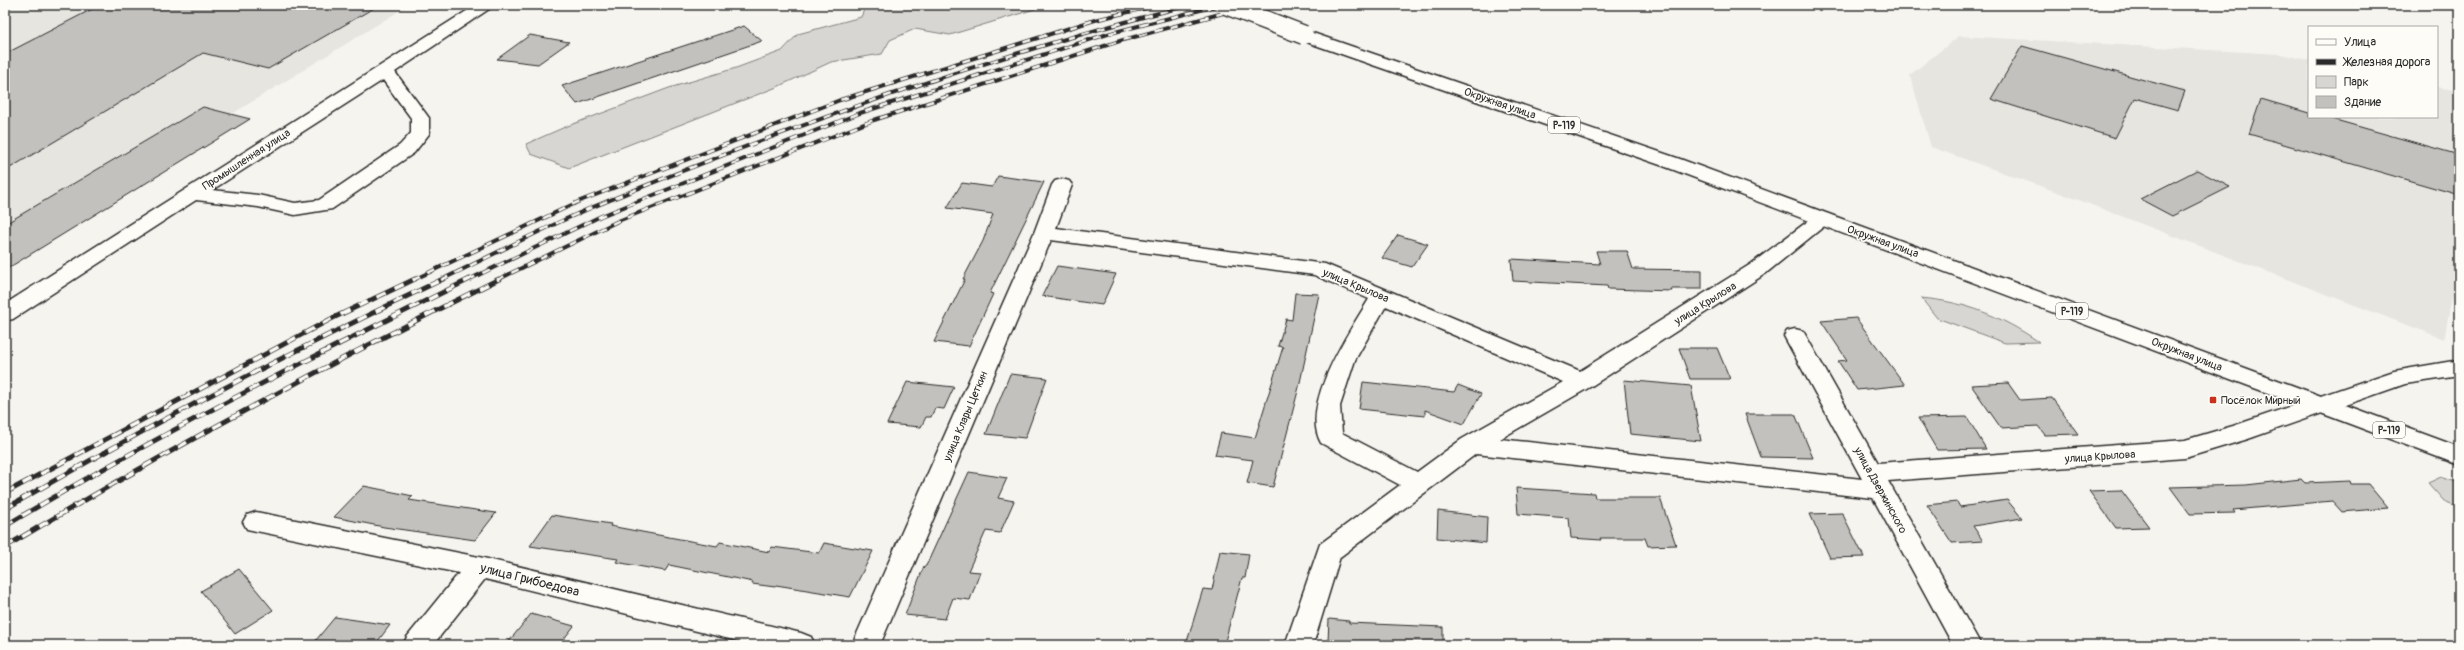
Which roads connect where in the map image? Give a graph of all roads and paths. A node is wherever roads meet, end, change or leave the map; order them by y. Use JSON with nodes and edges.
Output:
{"nodes":[{"id":1,"x":487,"y":5,"type":"edge"},
{"id":2,"x":1226,"y":5,"type":"edge"},
{"id":3,"x":385,"y":71,"type":"junction"},
{"id":4,"x":1062,"y":186,"type":"dead end"},
{"id":5,"x":192,"y":194,"type":"junction"},
{"id":6,"x":1824,"y":219,"type":"junction"},
{"id":7,"x":1044,"y":233,"type":"junction"},
{"id":8,"x":1381,"y":296,"type":"junction"},
{"id":9,"x":5,"y":314,"type":"edge"},
{"id":10,"x":1795,"y":336,"type":"dead end"},
{"id":11,"x":2459,"y":368,"type":"edge"},
{"id":12,"x":1582,"y":381,"type":"junction"},
{"id":13,"x":2320,"y":404,"type":"junction"},
{"id":14,"x":1471,"y":445,"type":"junction"},
{"id":15,"x":2459,"y":456,"type":"edge"},
{"id":16,"x":1877,"y":482,"type":"junction"},
{"id":17,"x":1419,"y":484,"type":"junction"},
{"id":18,"x":256,"y":522,"type":"dead end"},
{"id":19,"x":479,"y":567,"type":"junction"},
{"id":20,"x":417,"y":645,"type":"edge"},
{"id":21,"x":801,"y":645,"type":"edge"},
{"id":22,"x":866,"y":645,"type":"edge"},
{"id":23,"x":1299,"y":645,"type":"edge"},
{"id":24,"x":1967,"y":645,"type":"edge"}],
"edges":[{"from":1,"to":3,"type":"main road","name":"Промышленная улица"},
{"from":2,"to":6,"type":"main road","name":"Окружная улица","number":"Р-119","bridge":true},
{"from":3,"to":5,"type":"main road","name":"Промышленная улица"},
{"from":3,"to":5,"type":"main road"},
{"from":4,"to":7,"type":"main road","name":"улица Клары Цеткин"},
{"from":5,"to":9,"type":"main road","name":"Промышленная улица"},
{"from":6,"to":12,"type":"main road","name":"улица Крылова"},
{"from":6,"to":13,"type":"main road","name":"Окружная улица","number":"Р-119"},
{"from":7,"to":8,"type":"main road","name":"улица Крылова"},
{"from":7,"to":22,"type":"main road","name":"улица Клары Цеткин"},
{"from":8,"to":12,"type":"main road","name":"улица Крылова"},
{"from":8,"to":17,"type":"main road"},
{"from":10,"to":16,"type":"main road","name":"улица Дзержинского"},
{"from":11,"to":13,"type":"main road","name":"улица Крылова"},
{"from":12,"to":14,"type":"main road","name":"улица Крылова"},
{"from":13,"to":15,"type":"main road","name":"Окружная улица","number":"Р-119"},
{"from":13,"to":16,"type":"main road","name":"улица Крылова"},
{"from":14,"to":16,"type":"main road","name":"улица Крылова"},
{"from":14,"to":17,"type":"main road","name":"улица Крылова"},
{"from":16,"to":24,"type":"main road","name":"улица Дзержинского"},
{"from":17,"to":23,"type":"main road","name":"улица Крылова"},
{"from":18,"to":19,"type":"main road","name":"улица Грибоедова"},
{"from":19,"to":20,"type":"main road"},
{"from":19,"to":21,"type":"main road","name":"улица Грибоедова"}]}
